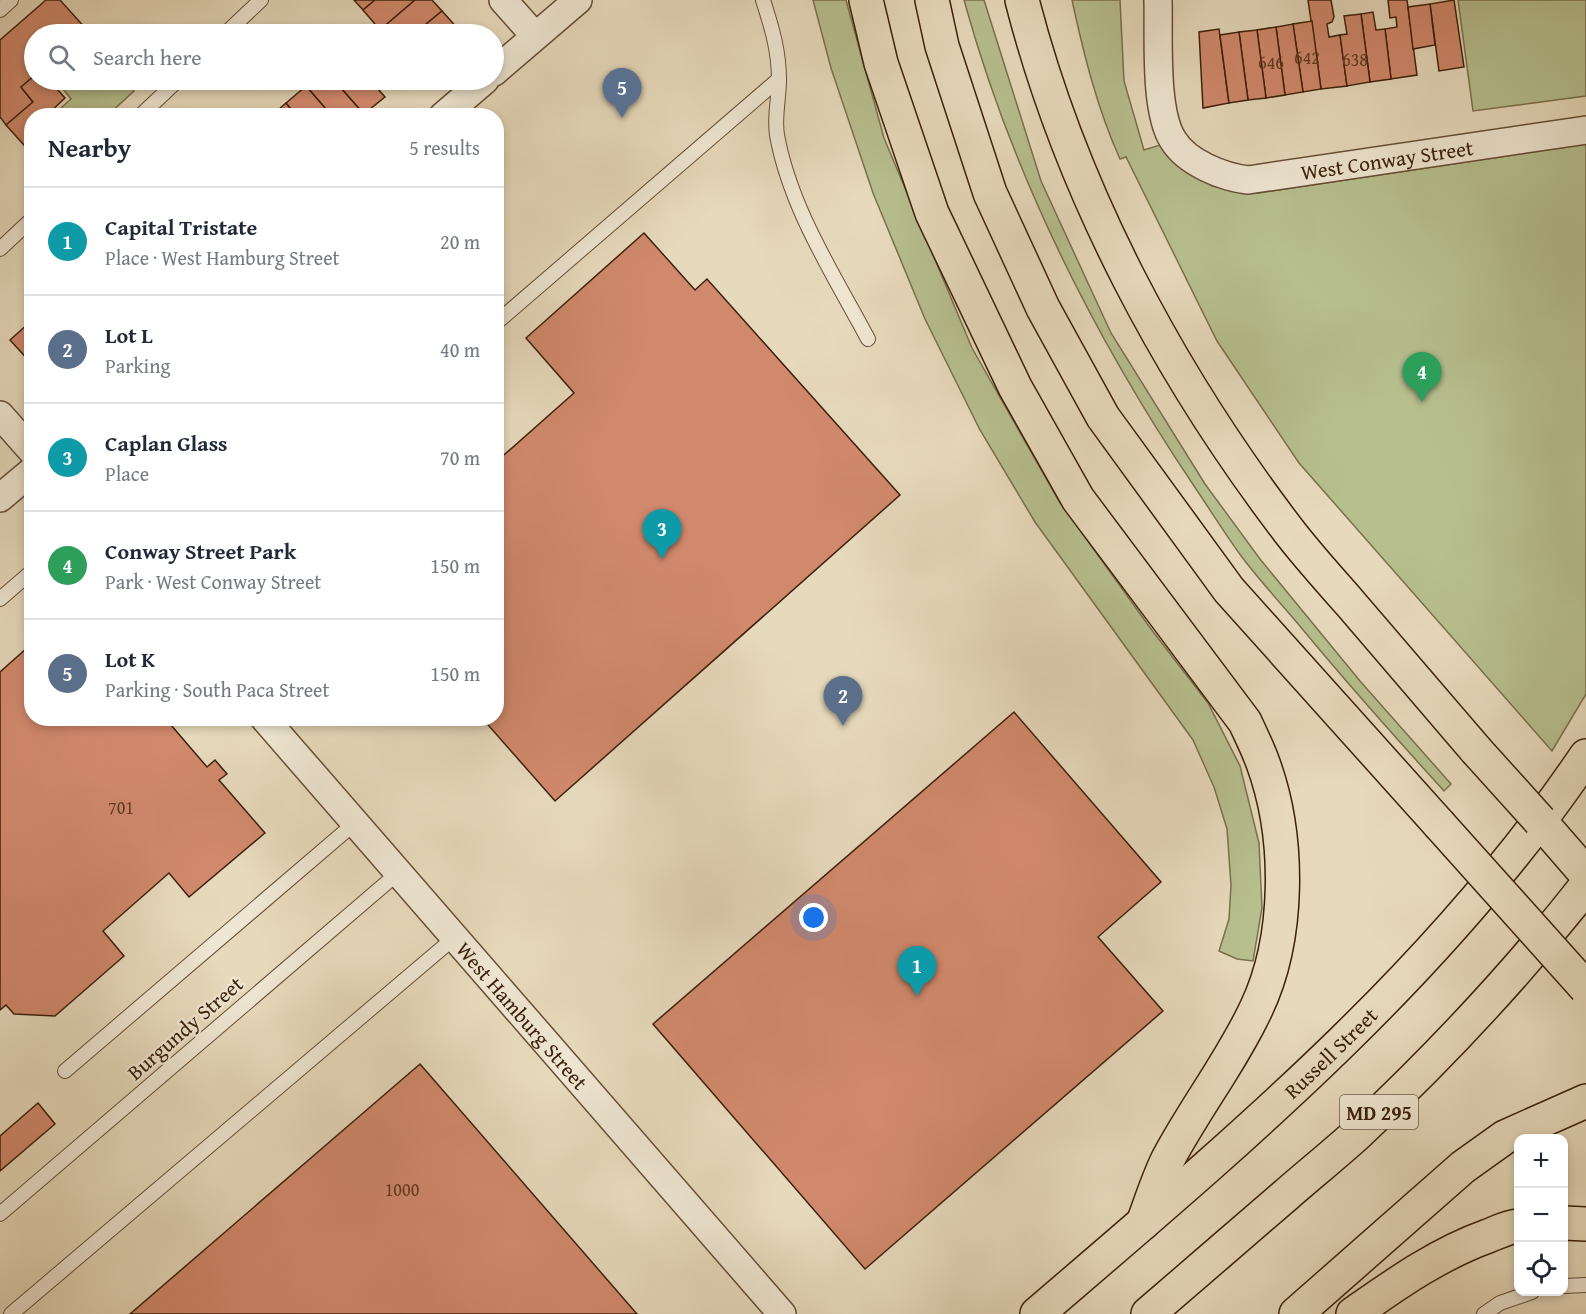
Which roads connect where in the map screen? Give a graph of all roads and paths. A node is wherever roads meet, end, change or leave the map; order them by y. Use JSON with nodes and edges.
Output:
{"nodes":[{"id":1,"x":11,"y":0,"type":"edge"},
{"id":2,"x":261,"y":0,"type":"edge"},
{"id":3,"x":503,"y":0,"type":"edge"},
{"id":4,"x":578,"y":0,"type":"edge"},
{"id":5,"x":763,"y":0,"type":"edge"},
{"id":6,"x":866,"y":0,"type":"edge"},
{"id":7,"x":932,"y":0,"type":"edge"},
{"id":8,"x":1022,"y":0,"type":"edge"},
{"id":9,"x":1158,"y":0,"type":"edge"},
{"id":10,"x":0,"y":10,"type":"edge"},
{"id":11,"x":236,"y":24,"type":"edge"},
{"id":12,"x":535,"y":36,"type":"junction"},
{"id":13,"x":504,"y":63,"type":"edge"},
{"id":14,"x":779,"y":80,"type":"junction"},
{"id":15,"x":167,"y":90,"type":"edge"},
{"id":16,"x":473,"y":90,"type":"edge"},
{"id":17,"x":148,"y":108,"type":"edge"},
{"id":18,"x":452,"y":108,"type":"edge"},
{"id":19,"x":1586,"y":130,"type":"edge"},
{"id":20,"x":24,"y":226,"type":"edge"},
{"id":21,"x":0,"y":249,"type":"edge"},
{"id":22,"x":504,"y":316,"type":"edge"},
{"id":23,"x":868,"y":339,"type":"dead end"},
{"id":24,"x":0,"y":415,"type":"edge"},
{"id":25,"x":24,"y":442,"type":"edge"},
{"id":26,"x":24,"y":478,"type":"edge"},
{"id":27,"x":0,"y":498,"type":"edge"},
{"id":28,"x":24,"y":578,"type":"edge"},
{"id":29,"x":0,"y":599,"type":"edge"},
{"id":30,"x":271,"y":726,"type":"edge"},
{"id":31,"x":1582,"y":770,"type":"edge"},
{"id":32,"x":355,"y":823,"type":"junction"},
{"id":33,"x":398,"y":873,"type":"junction"},
{"id":34,"x":1586,"y":874,"type":"edge"},
{"id":35,"x":1586,"y":886,"type":"edge"},
{"id":36,"x":454,"y":938,"type":"junction"},
{"id":37,"x":1586,"y":988,"type":"edge"},
{"id":38,"x":65,"y":1071,"type":"dead end"},
{"id":39,"x":1586,"y":1101,"type":"edge"},
{"id":40,"x":0,"y":1214,"type":"edge"},
{"id":41,"x":1143,"y":1223,"type":"junction"},
{"id":42,"x":1568,"y":1223,"type":"edge"},
{"id":43,"x":1586,"y":1224,"type":"edge"},
{"id":44,"x":1514,"y":1227,"type":"edge"},
{"id":45,"x":1568,"y":1286,"type":"edge"},
{"id":46,"x":1586,"y":1286,"type":"edge"},
{"id":47,"x":1520,"y":1296,"type":"edge"},
{"id":48,"x":11,"y":1314,"type":"edge"},
{"id":49,"x":782,"y":1314,"type":"edge"},
{"id":50,"x":1037,"y":1314,"type":"edge"},
{"id":51,"x":1148,"y":1314,"type":"edge"},
{"id":52,"x":1296,"y":1314,"type":"edge"},
{"id":53,"x":1353,"y":1314,"type":"edge"},
{"id":54,"x":1484,"y":1314,"type":"edge"}],
"edges":[{"from":1,"to":10,"type":"lane"},
{"from":2,"to":11,"type":"lane"},
{"from":3,"to":12,"type":"street"},
{"from":4,"to":12,"type":"street"},
{"from":5,"to":14,"type":"lane"},
{"from":6,"to":41,"type":"main road"},
{"from":7,"to":37,"type":"main road","bridge":true},
{"from":8,"to":34,"type":"main road","bridge":true},
{"from":9,"to":19,"type":"street","name":"West Conway Street"},
{"from":12,"to":13,"type":"street"},
{"from":14,"to":22,"type":"lane"},
{"from":14,"to":23,"type":"lane"},
{"from":15,"to":17,"type":"lane"},
{"from":16,"to":18,"type":"street"},
{"from":20,"to":21,"type":"lane"},
{"from":24,"to":25,"type":"street"},
{"from":26,"to":27,"type":"street"},
{"from":28,"to":29,"type":"lane"},
{"from":30,"to":32,"type":"street","name":"West Hamburg Street"},
{"from":31,"to":41,"type":"main road","name":"Russell Street"},
{"from":32,"to":33,"type":"street","name":"West Hamburg Street"},
{"from":32,"to":38,"type":"lane"},
{"from":33,"to":36,"type":"street","name":"West Hamburg Street"},
{"from":33,"to":40,"type":"lane","name":"Burgundy Street"},
{"from":35,"to":51,"type":"main road","number":"MD 295"},
{"from":36,"to":48,"type":"lane"},
{"from":36,"to":49,"type":"street","name":"West Hamburg Street"},
{"from":39,"to":52,"type":"main road"},
{"from":41,"to":50,"type":"main road","name":"Russell Street"},
{"from":42,"to":43,"type":"main road"},
{"from":44,"to":53,"type":"main road"},
{"from":45,"to":46,"type":"lane"},
{"from":47,"to":54,"type":"lane"}]}
